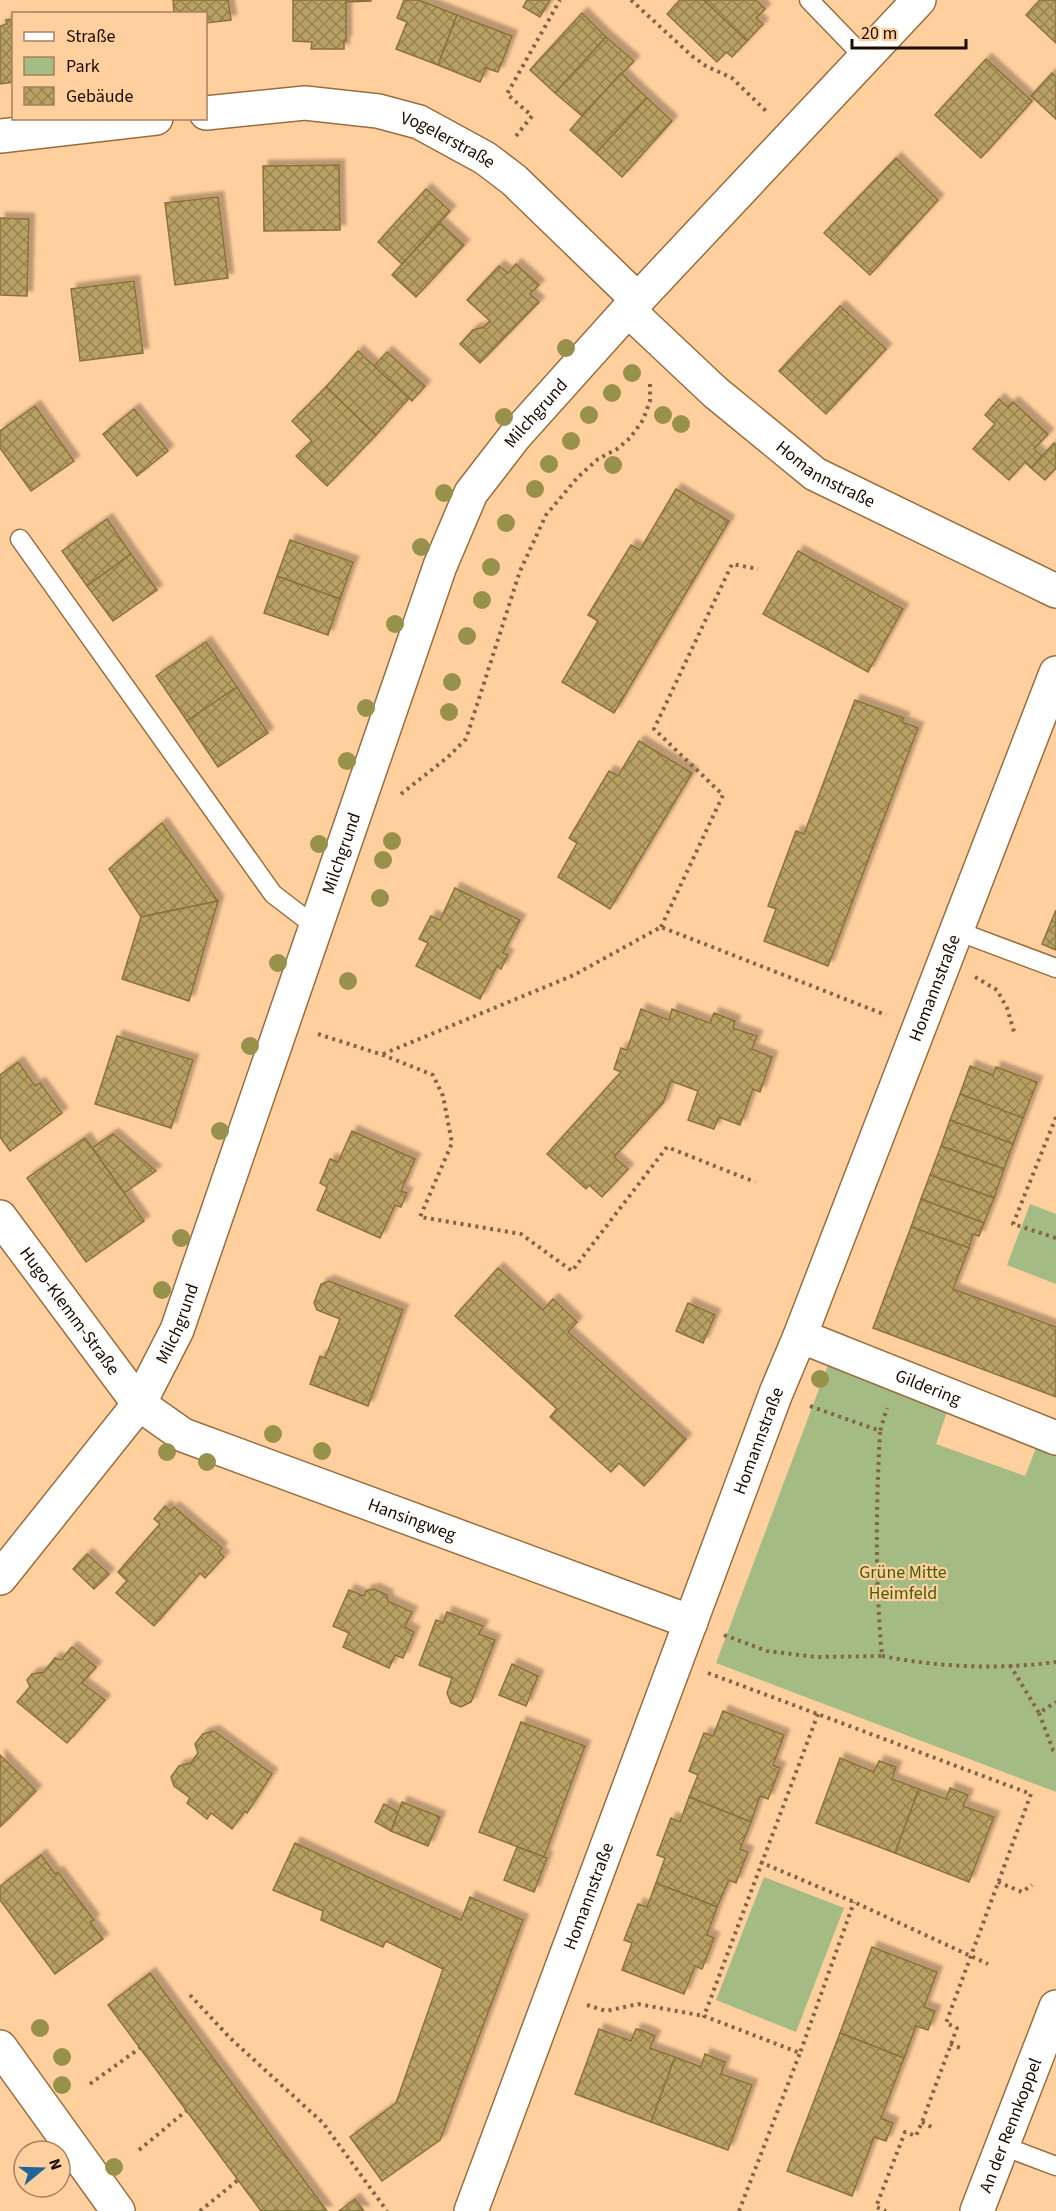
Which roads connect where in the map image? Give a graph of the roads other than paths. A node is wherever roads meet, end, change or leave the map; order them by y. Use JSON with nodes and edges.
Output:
{"nodes":[{"id":1,"x":809,"y":0,"type":"edge"},
{"id":2,"x":919,"y":0,"type":"edge"},
{"id":3,"x":865,"y":58,"type":"junction"},
{"id":4,"x":207,"y":113,"type":"edge"},
{"id":5,"x":139,"y":120,"type":"edge"},
{"id":6,"x":0,"y":136,"type":"edge"},
{"id":7,"x":633,"y":305,"type":"junction"},
{"id":8,"x":20,"y":540,"type":"dead end"},
{"id":9,"x":1056,"y":591,"type":"edge"},
{"id":10,"x":1056,"y":673,"type":"edge"},
{"id":11,"x":316,"y":927,"type":"junction"},
{"id":12,"x":957,"y":931,"type":"junction"},
{"id":13,"x":1056,"y":968,"type":"edge"},
{"id":14,"x":0,"y":1217,"type":"edge"},
{"id":15,"x":800,"y":1336,"type":"junction"},
{"id":16,"x":139,"y":1404,"type":"junction"},
{"id":17,"x":1056,"y":1438,"type":"edge"},
{"id":18,"x":0,"y":1578,"type":"edge"},
{"id":19,"x":691,"y":1622,"type":"junction"},
{"id":20,"x":1056,"y":2007,"type":"edge"},
{"id":21,"x":0,"y":2047,"type":"edge"},
{"id":22,"x":1003,"y":2146,"type":"junction"},
{"id":23,"x":1056,"y":2166,"type":"edge"},
{"id":24,"x":118,"y":2211,"type":"edge"},
{"id":25,"x":471,"y":2211,"type":"edge"},
{"id":26,"x":977,"y":2211,"type":"edge"}],
"edges":[{"from":1,"to":3,"type":"lane"},
{"from":2,"to":3,"type":"street","name":"Milchgrund"},
{"from":3,"to":7,"type":"street","name":"Milchgrund"},
{"from":4,"to":7,"type":"street","name":"Vogelerstraße"},
{"from":5,"to":6,"type":"street"},
{"from":7,"to":9,"type":"street","name":"Homannstraße"},
{"from":7,"to":11,"type":"street","name":"Milchgrund"},
{"from":8,"to":11,"type":"lane"},
{"from":10,"to":12,"type":"street","name":"Homannstraße"},
{"from":11,"to":16,"type":"street","name":"Milchgrund"},
{"from":12,"to":13,"type":"lane"},
{"from":12,"to":15,"type":"street","name":"Homannstraße"},
{"from":14,"to":16,"type":"street","name":"Hugo-Klemm-Straße"},
{"from":15,"to":17,"type":"street","name":"Gildering"},
{"from":15,"to":19,"type":"street","name":"Homannstraße"},
{"from":16,"to":18,"type":"street","name":"Milchgrund"},
{"from":16,"to":19,"type":"street","name":"Hansingweg"},
{"from":19,"to":25,"type":"street","name":"Homannstraße"},
{"from":20,"to":22,"type":"street","name":"An der Rennkoppel"},
{"from":21,"to":24,"type":"street"},
{"from":22,"to":23,"type":"lane"},
{"from":22,"to":26,"type":"street","name":"An der Rennkoppel"}]}
